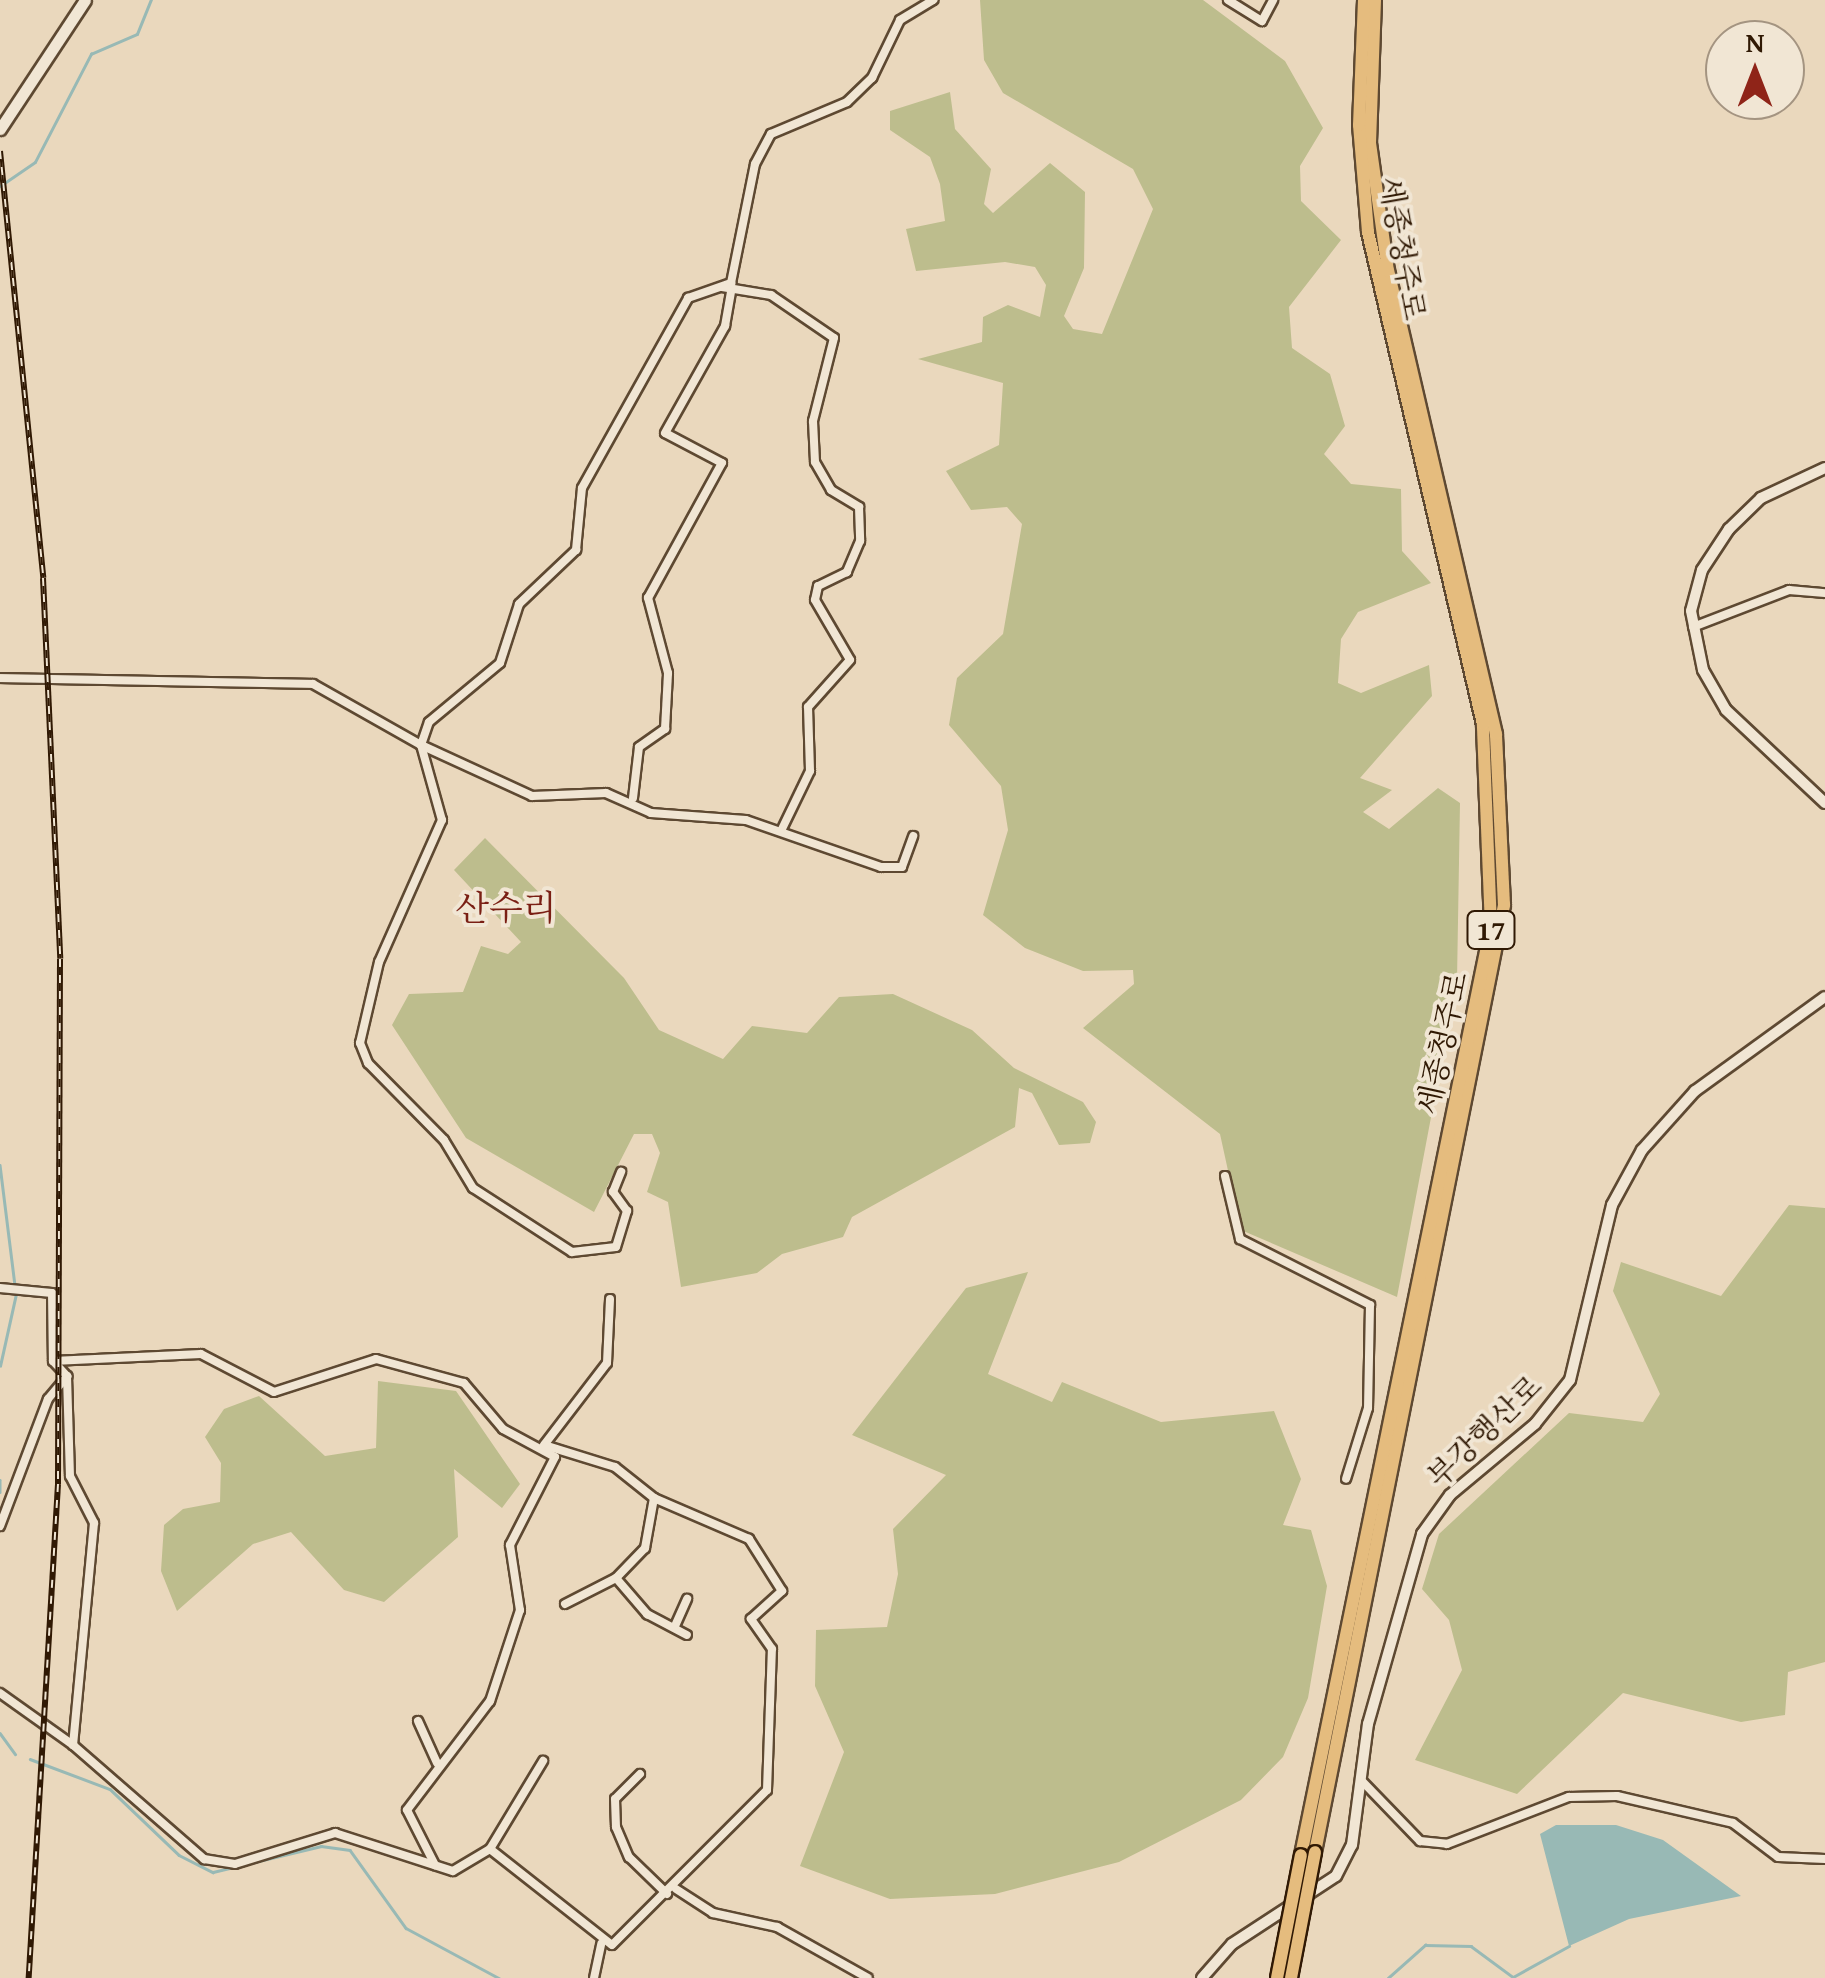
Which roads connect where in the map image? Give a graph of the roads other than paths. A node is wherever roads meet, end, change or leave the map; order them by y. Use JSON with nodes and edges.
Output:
{"nodes":[{"id":1,"x":85,"y":0,"type":"edge"},
{"id":2,"x":933,"y":0,"type":"edge"},
{"id":3,"x":1228,"y":0,"type":"edge"},
{"id":4,"x":1273,"y":0,"type":"edge"},
{"id":5,"x":1364,"y":0,"type":"edge"},
{"id":6,"x":1375,"y":0,"type":"edge"},
{"id":7,"x":0,"y":129,"type":"edge"},
{"id":8,"x":722,"y":287,"type":"junction"},
{"id":9,"x":731,"y":292,"type":"junction"},
{"id":10,"x":1825,"y":468,"type":"edge"},
{"id":11,"x":1825,"y":593,"type":"edge"},
{"id":12,"x":1693,"y":627,"type":"junction"},
{"id":13,"x":5,"y":678,"type":"edge"},
{"id":14,"x":420,"y":745,"type":"junction"},
{"id":15,"x":634,"y":798,"type":"junction"},
{"id":16,"x":1825,"y":803,"type":"edge"},
{"id":17,"x":782,"y":829,"type":"junction"},
{"id":18,"x":913,"y":836,"type":"dead end"},
{"id":19,"x":1825,"y":997,"type":"edge"},
{"id":20,"x":621,"y":1172,"type":"dead end"},
{"id":21,"x":1225,"y":1176,"type":"dead end"},
{"id":22,"x":0,"y":1288,"type":"edge"},
{"id":23,"x":610,"y":1299,"type":"dead end"},
{"id":24,"x":52,"y":1360,"type":"junction"},
{"id":25,"x":68,"y":1376,"type":"junction"},
{"id":26,"x":544,"y":1445,"type":"junction"},
{"id":27,"x":1346,"y":1479,"type":"dead end"},
{"id":28,"x":654,"y":1498,"type":"junction"},
{"id":29,"x":0,"y":1526,"type":"edge"},
{"id":30,"x":616,"y":1578,"type":"junction"},
{"id":31,"x":687,"y":1599,"type":"dead end"},
{"id":32,"x":565,"y":1604,"type":"dead end"},
{"id":33,"x":675,"y":1626,"type":"junction"},
{"id":34,"x":687,"y":1635,"type":"dead end"},
{"id":35,"x":0,"y":1693,"type":"edge"},
{"id":36,"x":418,"y":1721,"type":"dead end"},
{"id":37,"x":73,"y":1746,"type":"junction"},
{"id":38,"x":543,"y":1761,"type":"dead end"},
{"id":39,"x":437,"y":1763,"type":"junction"},
{"id":40,"x":640,"y":1774,"type":"dead end"},
{"id":41,"x":1358,"y":1777,"type":"junction"},
{"id":42,"x":490,"y":1849,"type":"junction"},
{"id":43,"x":1308,"y":1854,"type":"junction"},
{"id":44,"x":1825,"y":1859,"type":"edge"},
{"id":45,"x":438,"y":1868,"type":"junction"},
{"id":46,"x":676,"y":1889,"type":"junction"},
{"id":47,"x":666,"y":1894,"type":"junction"},
{"id":48,"x":601,"y":1944,"type":"junction"},
{"id":49,"x":594,"y":1978,"type":"edge"},
{"id":50,"x":868,"y":1978,"type":"edge"},
{"id":51,"x":1202,"y":1978,"type":"edge"},
{"id":52,"x":1277,"y":1978,"type":"edge"},
{"id":53,"x":1291,"y":1978,"type":"edge"}],
"edges":[{"from":1,"to":7,"type":"main road"},
{"from":2,"to":8,"type":"street"},
{"from":3,"to":4,"type":"street"},
{"from":5,"to":43,"type":"highway","name":"세종청주로","number":"17"},
{"from":6,"to":43,"type":"highway","name":"세종청주로","number":"17"},
{"from":8,"to":9,"type":"street"},
{"from":8,"to":14,"type":"street"},
{"from":9,"to":15,"type":"street"},
{"from":9,"to":17,"type":"street"},
{"from":10,"to":12,"type":"street"},
{"from":11,"to":12,"type":"street"},
{"from":12,"to":16,"type":"street"},
{"from":13,"to":14,"type":"street"},
{"from":14,"to":15,"type":"street"},
{"from":14,"to":20,"type":"street"},
{"from":15,"to":17,"type":"street"},
{"from":17,"to":18,"type":"street"},
{"from":19,"to":41,"type":"street","name":"부강행산로"},
{"from":21,"to":27,"type":"street"},
{"from":22,"to":24,"type":"street"},
{"from":23,"to":26,"type":"street"},
{"from":24,"to":25,"type":"street"},
{"from":24,"to":26,"type":"street"},
{"from":25,"to":29,"type":"street"},
{"from":25,"to":37,"type":"street"},
{"from":26,"to":28,"type":"street"},
{"from":26,"to":39,"type":"street"},
{"from":28,"to":30,"type":"street"},
{"from":28,"to":46,"type":"street"},
{"from":30,"to":32,"type":"street"},
{"from":30,"to":33,"type":"street"},
{"from":31,"to":33,"type":"street"},
{"from":33,"to":34,"type":"street"},
{"from":35,"to":37,"type":"street"},
{"from":36,"to":39,"type":"street"},
{"from":37,"to":45,"type":"street"},
{"from":38,"to":42,"type":"street"},
{"from":39,"to":45,"type":"street"},
{"from":40,"to":47,"type":"street"},
{"from":41,"to":44,"type":"street"},
{"from":41,"to":51,"type":"street","name":"부강행산로"},
{"from":42,"to":45,"type":"street"},
{"from":42,"to":48,"type":"street"},
{"from":43,"to":52,"type":"highway","number":"17","bridge":true},
{"from":43,"to":53,"type":"highway","number":"17","bridge":true},
{"from":46,"to":47,"type":"street"},
{"from":46,"to":50,"type":"street"},
{"from":47,"to":48,"type":"street"},
{"from":48,"to":49,"type":"street"}]}
